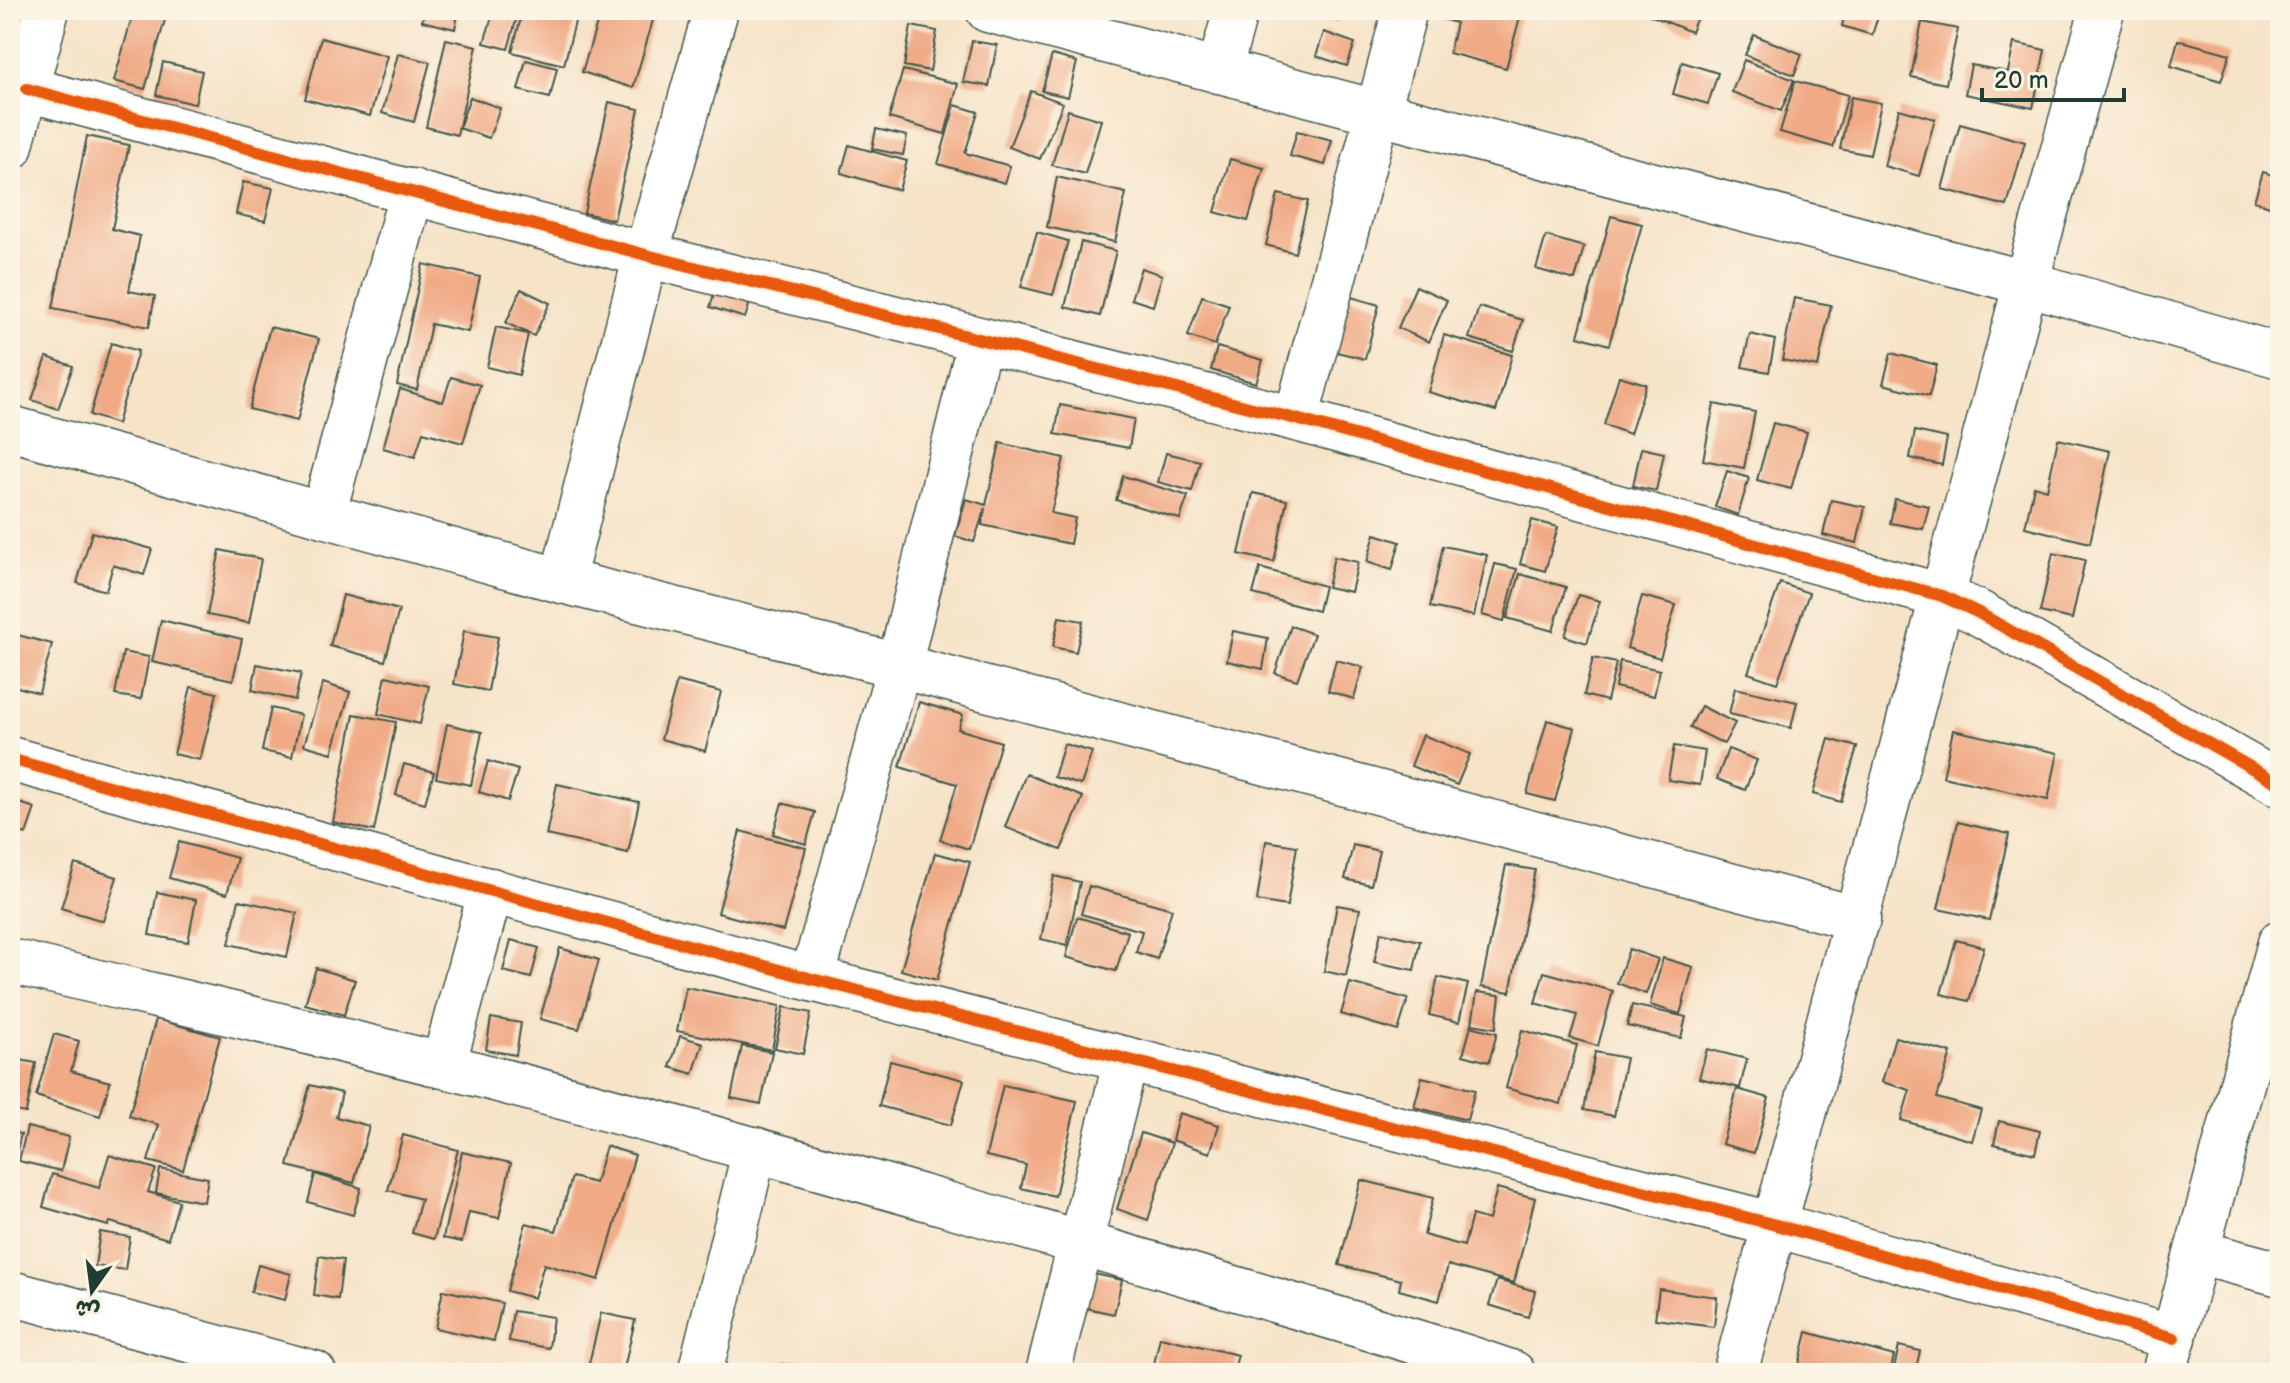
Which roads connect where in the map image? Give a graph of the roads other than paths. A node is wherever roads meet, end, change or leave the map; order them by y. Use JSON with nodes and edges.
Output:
{"nodes":[{"id":1,"x":47,"y":10,"type":"edge"},
{"id":2,"x":716,"y":10,"type":"edge"},
{"id":3,"x":988,"y":10,"type":"edge"},
{"id":4,"x":1236,"y":10,"type":"edge"},
{"id":5,"x":1405,"y":10,"type":"edge"},
{"id":6,"x":2102,"y":10,"type":"edge"},
{"id":7,"x":1219,"y":71,"type":"junction"},
{"id":8,"x":27,"y":89,"type":"junction"},
{"id":9,"x":1377,"y":113,"type":"junction"},
{"id":10,"x":10,"y":148,"type":"edge"},
{"id":11,"x":412,"y":191,"type":"junction"},
{"id":12,"x":646,"y":255,"type":"junction"},
{"id":13,"x":2026,"y":283,"type":"junction"},
{"id":14,"x":980,"y":340,"type":"junction"},
{"id":15,"x":2280,"y":356,"type":"edge"},
{"id":16,"x":1296,"y":419,"type":"junction"},
{"id":17,"x":10,"y":428,"type":"edge"},
{"id":18,"x":323,"y":515,"type":"junction"},
{"id":19,"x":562,"y":581,"type":"junction"},
{"id":20,"x":1942,"y":596,"type":"junction"},
{"id":21,"x":899,"y":666,"type":"junction"},
{"id":22,"x":10,"y":759,"type":"edge"},
{"id":23,"x":2280,"y":784,"type":"edge"},
{"id":24,"x":491,"y":890,"type":"junction"},
{"id":25,"x":1858,"y":919,"type":"junction"},
{"id":26,"x":2280,"y":943,"type":"edge"},
{"id":27,"x":10,"y":961,"type":"edge"},
{"id":28,"x":812,"y":979,"type":"junction"},
{"id":29,"x":1126,"y":1059,"type":"junction"},
{"id":30,"x":443,"y":1066,"type":"junction"},
{"id":31,"x":755,"y":1149,"type":"junction"},
{"id":32,"x":1776,"y":1225,"type":"junction"},
{"id":33,"x":1080,"y":1242,"type":"junction"},
{"id":34,"x":2197,"y":1252,"type":"junction"},
{"id":35,"x":2280,"y":1274,"type":"edge"},
{"id":36,"x":10,"y":1293,"type":"edge"},
{"id":37,"x":2169,"y":1355,"type":"edge"},
{"id":38,"x":314,"y":1373,"type":"edge"},
{"id":39,"x":700,"y":1373,"type":"edge"},
{"id":40,"x":1048,"y":1373,"type":"edge"},
{"id":41,"x":1513,"y":1373,"type":"edge"},
{"id":42,"x":1735,"y":1373,"type":"edge"}],
"edges":[{"from":1,"to":8,"type":"street"},
{"from":2,"to":12,"type":"street"},
{"from":3,"to":7,"type":"street"},
{"from":4,"to":7,"type":"street"},
{"from":5,"to":9,"type":"street"},
{"from":6,"to":13,"type":"street"},
{"from":7,"to":9,"type":"street"},
{"from":8,"to":10,"type":"street"},
{"from":8,"to":11,"type":"street"},
{"from":9,"to":13,"type":"street"},
{"from":9,"to":16,"type":"street"},
{"from":11,"to":12,"type":"street"},
{"from":11,"to":18,"type":"street"},
{"from":12,"to":14,"type":"street"},
{"from":12,"to":19,"type":"street"},
{"from":13,"to":15,"type":"street"},
{"from":13,"to":20,"type":"street"},
{"from":14,"to":16,"type":"street"},
{"from":14,"to":21,"type":"street"},
{"from":16,"to":20,"type":"street"},
{"from":17,"to":18,"type":"street"},
{"from":18,"to":19,"type":"street"},
{"from":19,"to":21,"type":"street"},
{"from":20,"to":23,"type":"street"},
{"from":20,"to":25,"type":"street"},
{"from":21,"to":25,"type":"street"},
{"from":21,"to":28,"type":"street"},
{"from":22,"to":24,"type":"street"},
{"from":24,"to":28,"type":"street"},
{"from":24,"to":30,"type":"street"},
{"from":25,"to":32,"type":"street"},
{"from":26,"to":34,"type":"street"},
{"from":27,"to":30,"type":"street"},
{"from":28,"to":29,"type":"street"},
{"from":29,"to":32,"type":"street"},
{"from":29,"to":33,"type":"street"},
{"from":30,"to":31,"type":"street"},
{"from":31,"to":33,"type":"street"},
{"from":31,"to":39,"type":"street"},
{"from":32,"to":37,"type":"street"},
{"from":32,"to":42,"type":"street"},
{"from":33,"to":40,"type":"street"},
{"from":33,"to":41,"type":"street"},
{"from":34,"to":35,"type":"street"},
{"from":34,"to":37,"type":"street"},
{"from":36,"to":38,"type":"street"}]}
